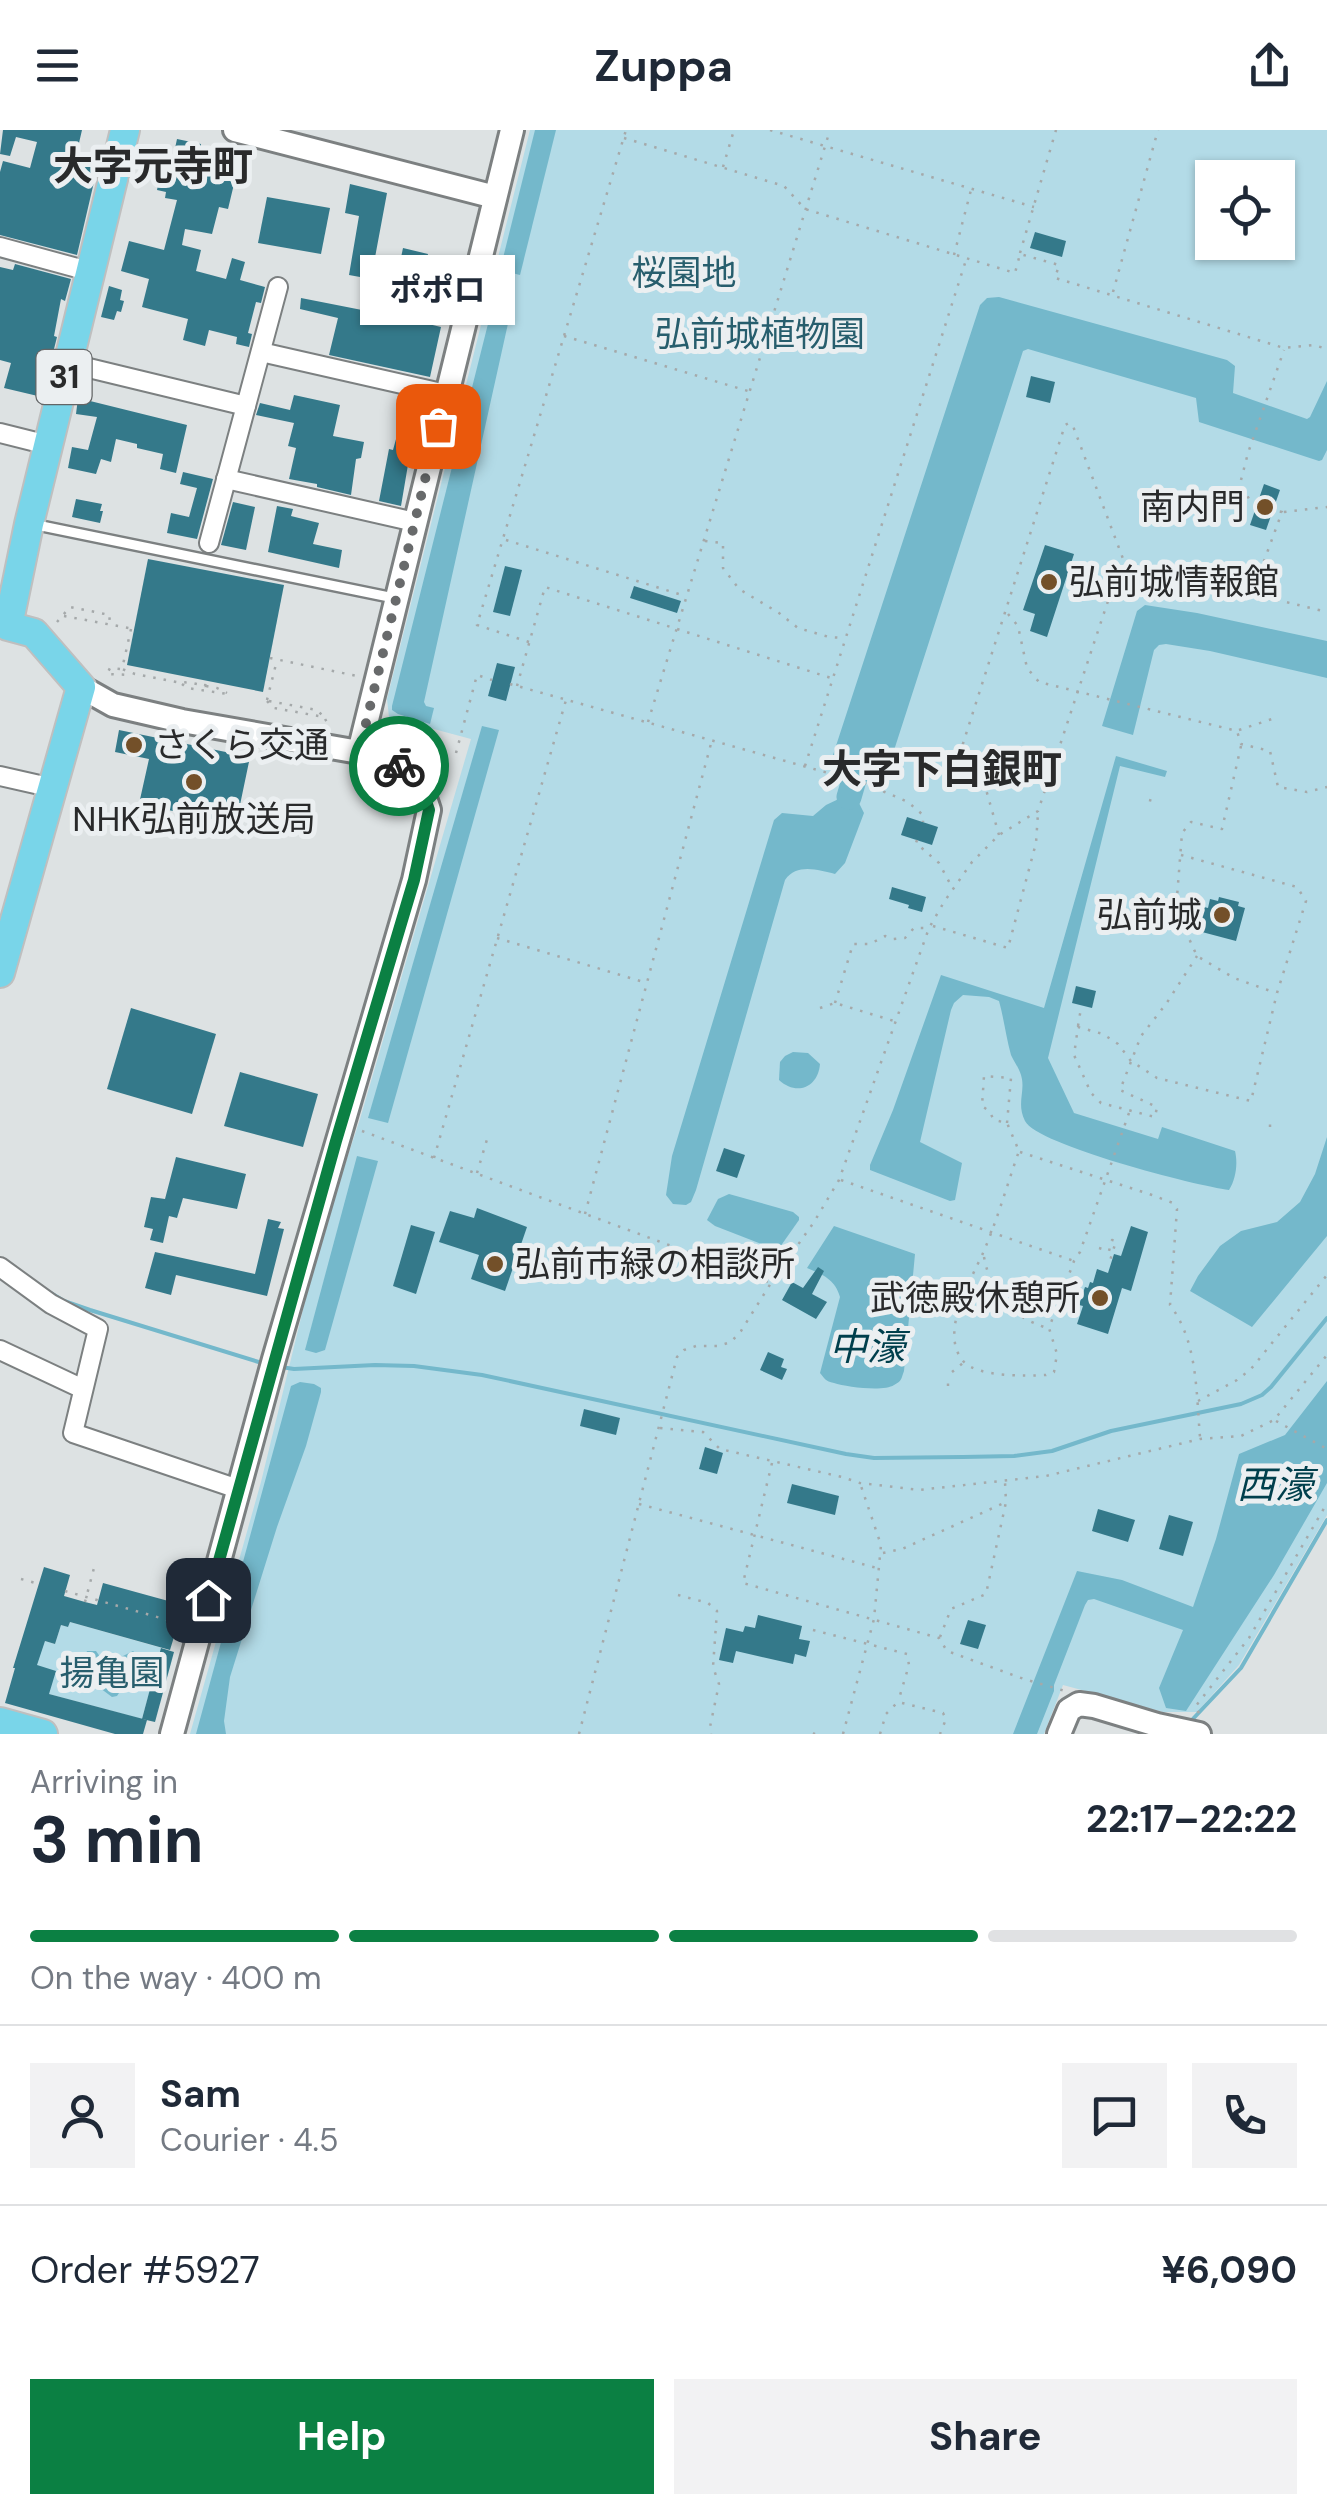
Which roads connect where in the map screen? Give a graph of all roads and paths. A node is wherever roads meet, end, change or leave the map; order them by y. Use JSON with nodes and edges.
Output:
{"nodes":[{"id":1,"x":125,"y":130,"type":"edge"},
{"id":2,"x":235,"y":130,"type":"edge"},
{"id":3,"x":290,"y":130,"type":"edge"},
{"id":4,"x":512,"y":130,"type":"edge"},
{"id":5,"x":626,"y":130,"type":"edge"},
{"id":6,"x":734,"y":130,"type":"edge"},
{"id":7,"x":770,"y":130,"type":"edge"},
{"id":8,"x":830,"y":130,"type":"edge"},
{"id":9,"x":1056,"y":130,"type":"edge"},
{"id":10,"x":1158,"y":130,"type":"edge"},
{"id":11,"x":624,"y":138,"type":"junction"},
{"id":12,"x":825,"y":146,"type":"junction"},
{"id":13,"x":723,"y":168,"type":"junction"},
{"id":14,"x":972,"y":189,"type":"junction"},
{"id":15,"x":496,"y":192,"type":"junction"},
{"id":16,"x":1034,"y":207,"type":"junction"},
{"id":17,"x":805,"y":209,"type":"junction"},
{"id":18,"x":0,"y":248,"type":"edge"},
{"id":19,"x":1020,"y":254,"type":"junction"},
{"id":20,"x":954,"y":255,"type":"junction"},
{"id":21,"x":966,"y":259,"type":"junction"},
{"id":22,"x":92,"y":272,"type":"junction"},
{"id":23,"x":278,"y":286,"type":"dead end"},
{"id":24,"x":1112,"y":294,"type":"junction"},
{"id":25,"x":564,"y":336,"type":"junction"},
{"id":26,"x":1284,"y":348,"type":"junction"},
{"id":27,"x":1327,"y":349,"type":"edge"},
{"id":28,"x":261,"y":352,"type":"junction"},
{"id":29,"x":68,"y":363,"type":"junction"},
{"id":30,"x":750,"y":392,"type":"junction"},
{"id":31,"x":446,"y":394,"type":"junction"},
{"id":32,"x":246,"y":406,"type":"junction"},
{"id":33,"x":0,"y":433,"type":"edge"},
{"id":34,"x":48,"y":445,"type":"junction"},
{"id":35,"x":226,"y":479,"type":"junction"},
{"id":36,"x":1257,"y":504,"type":"dead end"},
{"id":37,"x":1327,"y":507,"type":"edge"},
{"id":38,"x":1273,"y":510,"type":"dead end"},
{"id":39,"x":1282,"y":512,"type":"junction"},
{"id":40,"x":415,"y":522,"type":"junction"},
{"id":41,"x":29,"y":524,"type":"junction"},
{"id":42,"x":504,"y":539,"type":"junction"},
{"id":43,"x":704,"y":541,"type":"junction"},
{"id":44,"x":209,"y":542,"type":"dead end"},
{"id":45,"x":1126,"y":565,"type":"junction"},
{"id":46,"x":1253,"y":592,"type":"junction"},
{"id":47,"x":686,"y":596,"type":"junction"},
{"id":48,"x":397,"y":598,"type":"junction"},
{"id":49,"x":1327,"y":612,"type":"edge"},
{"id":50,"x":1006,"y":613,"type":"junction"},
{"id":51,"x":64,"y":616,"type":"junction"},
{"id":52,"x":58,"y":622,"type":"dead end"},
{"id":53,"x":4,"y":624,"type":"edge"},
{"id":54,"x":108,"y":624,"type":"junction"},
{"id":55,"x":677,"y":629,"type":"junction"},
{"id":56,"x":846,"y":638,"type":"junction"},
{"id":57,"x":530,"y":642,"type":"junction"},
{"id":58,"x":270,"y":658,"type":"dead end"},
{"id":59,"x":277,"y":660,"type":"junction"},
{"id":60,"x":122,"y":669,"type":"junction"},
{"id":61,"x":135,"y":674,"type":"junction"},
{"id":62,"x":366,"y":678,"type":"dead end"},
{"id":63,"x":832,"y":679,"type":"junction"},
{"id":64,"x":492,"y":680,"type":"dead end"},
{"id":65,"x":181,"y":684,"type":"junction"},
{"id":66,"x":510,"y":684,"type":"dead end"},
{"id":67,"x":517,"y":686,"type":"junction"},
{"id":68,"x":81,"y":687,"type":"junction"},
{"id":69,"x":1076,"y":693,"type":"junction"},
{"id":70,"x":566,"y":700,"type":"junction"},
{"id":71,"x":1275,"y":718,"type":"dead end"},
{"id":72,"x":648,"y":722,"type":"junction"},
{"id":73,"x":330,"y":729,"type":"dead end"},
{"id":74,"x":1236,"y":732,"type":"junction"},
{"id":75,"x":712,"y":740,"type":"junction"},
{"id":76,"x":1241,"y":744,"type":"junction"},
{"id":77,"x":359,"y":752,"type":"junction"},
{"id":78,"x":456,"y":753,"type":"dead end"},
{"id":79,"x":804,"y":766,"type":"junction"},
{"id":80,"x":0,"y":776,"type":"edge"},
{"id":81,"x":1327,"y":787,"type":"edge"},
{"id":82,"x":53,"y":788,"type":"junction"},
{"id":83,"x":1149,"y":800,"type":"dead end"},
{"id":84,"x":1156,"y":802,"type":"dead end"},
{"id":85,"x":1038,"y":811,"type":"junction"},
{"id":86,"x":922,"y":822,"type":"dead end"},
{"id":87,"x":998,"y":835,"type":"junction"},
{"id":88,"x":917,"y":840,"type":"dead end"},
{"id":89,"x":1181,"y":855,"type":"junction"},
{"id":90,"x":952,"y":889,"type":"junction"},
{"id":91,"x":930,"y":927,"type":"junction"},
{"id":92,"x":497,"y":938,"type":"junction"},
{"id":93,"x":1197,"y":956,"type":"junction"},
{"id":94,"x":0,"y":972,"type":"edge"},
{"id":95,"x":648,"y":983,"type":"junction"},
{"id":96,"x":1277,"y":993,"type":"junction"},
{"id":97,"x":835,"y":1003,"type":"junction"},
{"id":98,"x":820,"y":1008,"type":"dead end"},
{"id":99,"x":1081,"y":1008,"type":"dead end"},
{"id":100,"x":895,"y":1022,"type":"junction"},
{"id":101,"x":1078,"y":1028,"type":"junction"},
{"id":102,"x":1131,"y":1061,"type":"junction"},
{"id":103,"x":1129,"y":1112,"type":"junction"},
{"id":104,"x":1007,"y":1123,"type":"junction"},
{"id":105,"x":342,"y":1124,"type":"junction"},
{"id":106,"x":488,"y":1136,"type":"dead end"},
{"id":107,"x":1019,"y":1152,"type":"junction"},
{"id":108,"x":434,"y":1158,"type":"junction"},
{"id":109,"x":477,"y":1174,"type":"junction"},
{"id":110,"x":1107,"y":1179,"type":"junction"},
{"id":111,"x":839,"y":1180,"type":"junction"},
{"id":112,"x":586,"y":1214,"type":"junction"},
{"id":113,"x":990,"y":1232,"type":"junction"},
{"id":114,"x":1099,"y":1248,"type":"dead end"},
{"id":115,"x":983,"y":1253,"type":"junction"},
{"id":116,"x":1074,"y":1261,"type":"junction"},
{"id":117,"x":1109,"y":1264,"type":"dead end"},
{"id":118,"x":0,"y":1267,"type":"edge"},
{"id":119,"x":1327,"y":1276,"type":"edge"},
{"id":120,"x":771,"y":1282,"type":"junction"},
{"id":121,"x":1048,"y":1328,"type":"junction"},
{"id":122,"x":0,"y":1350,"type":"edge"},
{"id":123,"x":1327,"y":1355,"type":"edge"},
{"id":124,"x":964,"y":1362,"type":"junction"},
{"id":125,"x":952,"y":1372,"type":"dead end"},
{"id":126,"x":948,"y":1379,"type":"dead end"},
{"id":127,"x":948,"y":1386,"type":"dead end"},
{"id":128,"x":83,"y":1389,"type":"junction"},
{"id":129,"x":1198,"y":1404,"type":"junction"},
{"id":130,"x":1274,"y":1420,"type":"junction"},
{"id":131,"x":659,"y":1428,"type":"junction"},
{"id":132,"x":1200,"y":1439,"type":"junction"},
{"id":133,"x":1327,"y":1449,"type":"edge"},
{"id":134,"x":773,"y":1461,"type":"junction"},
{"id":135,"x":1005,"y":1481,"type":"junction"},
{"id":136,"x":860,"y":1483,"type":"junction"},
{"id":137,"x":238,"y":1489,"type":"junction"},
{"id":138,"x":1006,"y":1502,"type":"junction"},
{"id":139,"x":1327,"y":1502,"type":"edge"},
{"id":140,"x":639,"y":1504,"type":"junction"},
{"id":141,"x":755,"y":1534,"type":"junction"},
{"id":142,"x":880,"y":1554,"type":"junction"},
{"id":143,"x":94,"y":1568,"type":"dead end"},
{"id":144,"x":879,"y":1568,"type":"junction"},
{"id":145,"x":21,"y":1578,"type":"dead end"},
{"id":146,"x":39,"y":1584,"type":"dead end"},
{"id":147,"x":65,"y":1591,"type":"dead end"},
{"id":148,"x":678,"y":1596,"type":"dead end"},
{"id":149,"x":86,"y":1600,"type":"junction"},
{"id":150,"x":874,"y":1620,"type":"junction"},
{"id":151,"x":188,"y":1626,"type":"dead end"},
{"id":152,"x":813,"y":1630,"type":"dead end"},
{"id":153,"x":939,"y":1638,"type":"junction"},
{"id":154,"x":867,"y":1644,"type":"junction"},
{"id":155,"x":1065,"y":1691,"type":"dead end"},
{"id":156,"x":898,"y":1702,"type":"junction"},
{"id":157,"x":1196,"y":1708,"type":"dead end"},
{"id":158,"x":5,"y":1727,"type":"edge"},
{"id":159,"x":43,"y":1734,"type":"edge"},
{"id":160,"x":172,"y":1734,"type":"edge"},
{"id":161,"x":579,"y":1734,"type":"edge"},
{"id":162,"x":711,"y":1734,"type":"edge"},
{"id":163,"x":843,"y":1734,"type":"edge"},
{"id":164,"x":880,"y":1734,"type":"edge"},
{"id":165,"x":940,"y":1734,"type":"edge"},
{"id":166,"x":1059,"y":1734,"type":"edge"},
{"id":167,"x":1199,"y":1734,"type":"edge"}],
"edges":[{"from":1,"to":22,"type":"main road","number":"31"},
{"from":2,"to":15,"type":"street"},
{"from":3,"to":15,"type":"street"},
{"from":4,"to":15,"type":"street"},
{"from":5,"to":11,"type":"path"},
{"from":6,"to":13,"type":"path"},
{"from":7,"to":12,"type":"path"},
{"from":8,"to":12,"type":"path"},
{"from":9,"to":16,"type":"path"},
{"from":10,"to":24,"type":"path"},
{"from":11,"to":13,"type":"path"},
{"from":11,"to":25,"type":"path"},
{"from":12,"to":14,"type":"path"},
{"from":12,"to":17,"type":"path"},
{"from":13,"to":17,"type":"path"},
{"from":14,"to":16,"type":"path"},
{"from":14,"to":20,"type":"path"},
{"from":15,"to":31,"type":"street"},
{"from":16,"to":19,"type":"path"},
{"from":17,"to":20,"type":"path"},
{"from":17,"to":30,"type":"path"},
{"from":18,"to":22,"type":"street"},
{"from":19,"to":21,"type":"path"},
{"from":19,"to":24,"type":"path"},
{"from":20,"to":21,"type":"path"},
{"from":21,"to":56,"type":"path"},
{"from":22,"to":29,"type":"main road","number":"31"},
{"from":23,"to":28,"type":"street"},
{"from":24,"to":26,"type":"path"},
{"from":25,"to":30,"type":"path"},
{"from":25,"to":42,"type":"path"},
{"from":26,"to":27,"type":"path"},
{"from":26,"to":36,"type":"path"},
{"from":28,"to":31,"type":"street"},
{"from":28,"to":32,"type":"street"},
{"from":29,"to":32,"type":"street"},
{"from":29,"to":34,"type":"main road","number":"31"},
{"from":30,"to":43,"type":"path"},
{"from":31,"to":40,"type":"street"},
{"from":32,"to":35,"type":"street"},
{"from":33,"to":34,"type":"street"},
{"from":34,"to":41,"type":"main road","number":"31"},
{"from":35,"to":40,"type":"street"},
{"from":35,"to":44,"type":"street"},
{"from":37,"to":39,"type":"path"},
{"from":38,"to":39,"type":"path"},
{"from":39,"to":46,"type":"path"},
{"from":40,"to":48,"type":"street"},
{"from":41,"to":48,"type":"lane"},
{"from":41,"to":53,"type":"main road","number":"31"},
{"from":42,"to":47,"type":"path"},
{"from":42,"to":57,"type":"path"},
{"from":43,"to":47,"type":"path"},
{"from":43,"to":56,"type":"path"},
{"from":45,"to":46,"type":"path"},
{"from":45,"to":50,"type":"path"},
{"from":45,"to":69,"type":"path"},
{"from":46,"to":49,"type":"path"},
{"from":47,"to":55,"type":"path"},
{"from":48,"to":77,"type":"street"},
{"from":50,"to":69,"type":"path"},
{"from":50,"to":87,"type":"path"},
{"from":51,"to":52,"type":"path"},
{"from":51,"to":54,"type":"path"},
{"from":51,"to":54,"type":"path"},
{"from":53,"to":68,"type":"main road","number":"31"},
{"from":54,"to":60,"type":"path"},
{"from":55,"to":57,"type":"path"},
{"from":55,"to":63,"type":"path"},
{"from":55,"to":72,"type":"path"},
{"from":56,"to":63,"type":"path"},
{"from":57,"to":67,"type":"path"},
{"from":58,"to":59,"type":"path"},
{"from":59,"to":62,"type":"path"},
{"from":59,"to":73,"type":"path"},
{"from":60,"to":61,"type":"path"},
{"from":60,"to":61,"type":"path"},
{"from":61,"to":65,"type":"path"},
{"from":63,"to":79,"type":"path"},
{"from":64,"to":78,"type":"path"},
{"from":65,"to":65,"type":"path"},
{"from":66,"to":67,"type":"path"},
{"from":67,"to":70,"type":"path"},
{"from":68,"to":77,"type":"street"},
{"from":68,"to":82,"type":"main road"},
{"from":69,"to":74,"type":"path"},
{"from":69,"to":85,"type":"path"},
{"from":70,"to":72,"type":"path"},
{"from":70,"to":92,"type":"path"},
{"from":71,"to":74,"type":"path"},
{"from":72,"to":75,"type":"path"},
{"from":74,"to":76,"type":"path"},
{"from":75,"to":79,"type":"path"},
{"from":75,"to":95,"type":"path"},
{"from":76,"to":81,"type":"path"},
{"from":76,"to":89,"type":"path"},
{"from":77,"to":105,"type":"street"},
{"from":79,"to":86,"type":"path"},
{"from":80,"to":82,"type":"street"},
{"from":82,"to":94,"type":"main road"},
{"from":83,"to":84,"type":"path"},
{"from":85,"to":87,"type":"path"},
{"from":85,"to":91,"type":"path"},
{"from":87,"to":90,"type":"path"},
{"from":88,"to":90,"type":"path"},
{"from":89,"to":93,"type":"path"},
{"from":89,"to":96,"type":"path"},
{"from":90,"to":91,"type":"path"},
{"from":91,"to":97,"type":"path"},
{"from":91,"to":100,"type":"path"},
{"from":92,"to":95,"type":"path"},
{"from":92,"to":108,"type":"path"},
{"from":93,"to":96,"type":"path"},
{"from":93,"to":102,"type":"path"},
{"from":95,"to":112,"type":"path"},
{"from":96,"to":102,"type":"path"},
{"from":97,"to":98,"type":"path"},
{"from":97,"to":100,"type":"path"},
{"from":99,"to":101,"type":"path"},
{"from":100,"to":111,"type":"path"},
{"from":101,"to":102,"type":"path"},
{"from":101,"to":103,"type":"path"},
{"from":102,"to":103,"type":"path"},
{"from":103,"to":110,"type":"path"},
{"from":104,"to":104,"type":"path"},
{"from":104,"to":107,"type":"path"},
{"from":105,"to":108,"type":"path"},
{"from":105,"to":137,"type":"street"},
{"from":106,"to":109,"type":"path"},
{"from":107,"to":110,"type":"path"},
{"from":107,"to":113,"type":"path"},
{"from":108,"to":109,"type":"path"},
{"from":109,"to":112,"type":"path"},
{"from":110,"to":116,"type":"path"},
{"from":110,"to":129,"type":"path"},
{"from":111,"to":113,"type":"path"},
{"from":111,"to":120,"type":"path"},
{"from":112,"to":120,"type":"path"},
{"from":113,"to":115,"type":"path"},
{"from":113,"to":116,"type":"path"},
{"from":114,"to":117,"type":"path"},
{"from":115,"to":121,"type":"path"},
{"from":115,"to":124,"type":"path"},
{"from":116,"to":121,"type":"path"},
{"from":118,"to":128,"type":"street"},
{"from":119,"to":129,"type":"path"},
{"from":120,"to":131,"type":"path"},
{"from":121,"to":124,"type":"path"},
{"from":122,"to":128,"type":"street"},
{"from":123,"to":130,"type":"path"},
{"from":124,"to":125,"type":"path"},
{"from":126,"to":127,"type":"path"},
{"from":128,"to":137,"type":"street"},
{"from":129,"to":132,"type":"path"},
{"from":130,"to":132,"type":"path"},
{"from":130,"to":133,"type":"path"},
{"from":131,"to":134,"type":"path"},
{"from":131,"to":140,"type":"path"},
{"from":132,"to":135,"type":"path"},
{"from":134,"to":136,"type":"path"},
{"from":134,"to":141,"type":"path"},
{"from":135,"to":136,"type":"path"},
{"from":135,"to":138,"type":"path"},
{"from":136,"to":142,"type":"path"},
{"from":137,"to":160,"type":"street"},
{"from":138,"to":142,"type":"path"},
{"from":138,"to":153,"type":"path"},
{"from":139,"to":157,"type":"path"},
{"from":140,"to":141,"type":"path"},
{"from":140,"to":161,"type":"path"},
{"from":141,"to":144,"type":"path"},
{"from":141,"to":150,"type":"path"},
{"from":142,"to":144,"type":"path"},
{"from":143,"to":149,"type":"path"},
{"from":144,"to":150,"type":"path"},
{"from":145,"to":146,"type":"path"},
{"from":147,"to":149,"type":"path"},
{"from":148,"to":162,"type":"path"},
{"from":149,"to":151,"type":"path"},
{"from":150,"to":153,"type":"path"},
{"from":150,"to":154,"type":"path"},
{"from":152,"to":154,"type":"path"},
{"from":153,"to":155,"type":"path"},
{"from":154,"to":156,"type":"path"},
{"from":154,"to":163,"type":"path"},
{"from":156,"to":164,"type":"path"},
{"from":156,"to":165,"type":"path"},
{"from":158,"to":159,"type":"main road"},
{"from":166,"to":167,"type":"street"}]}
